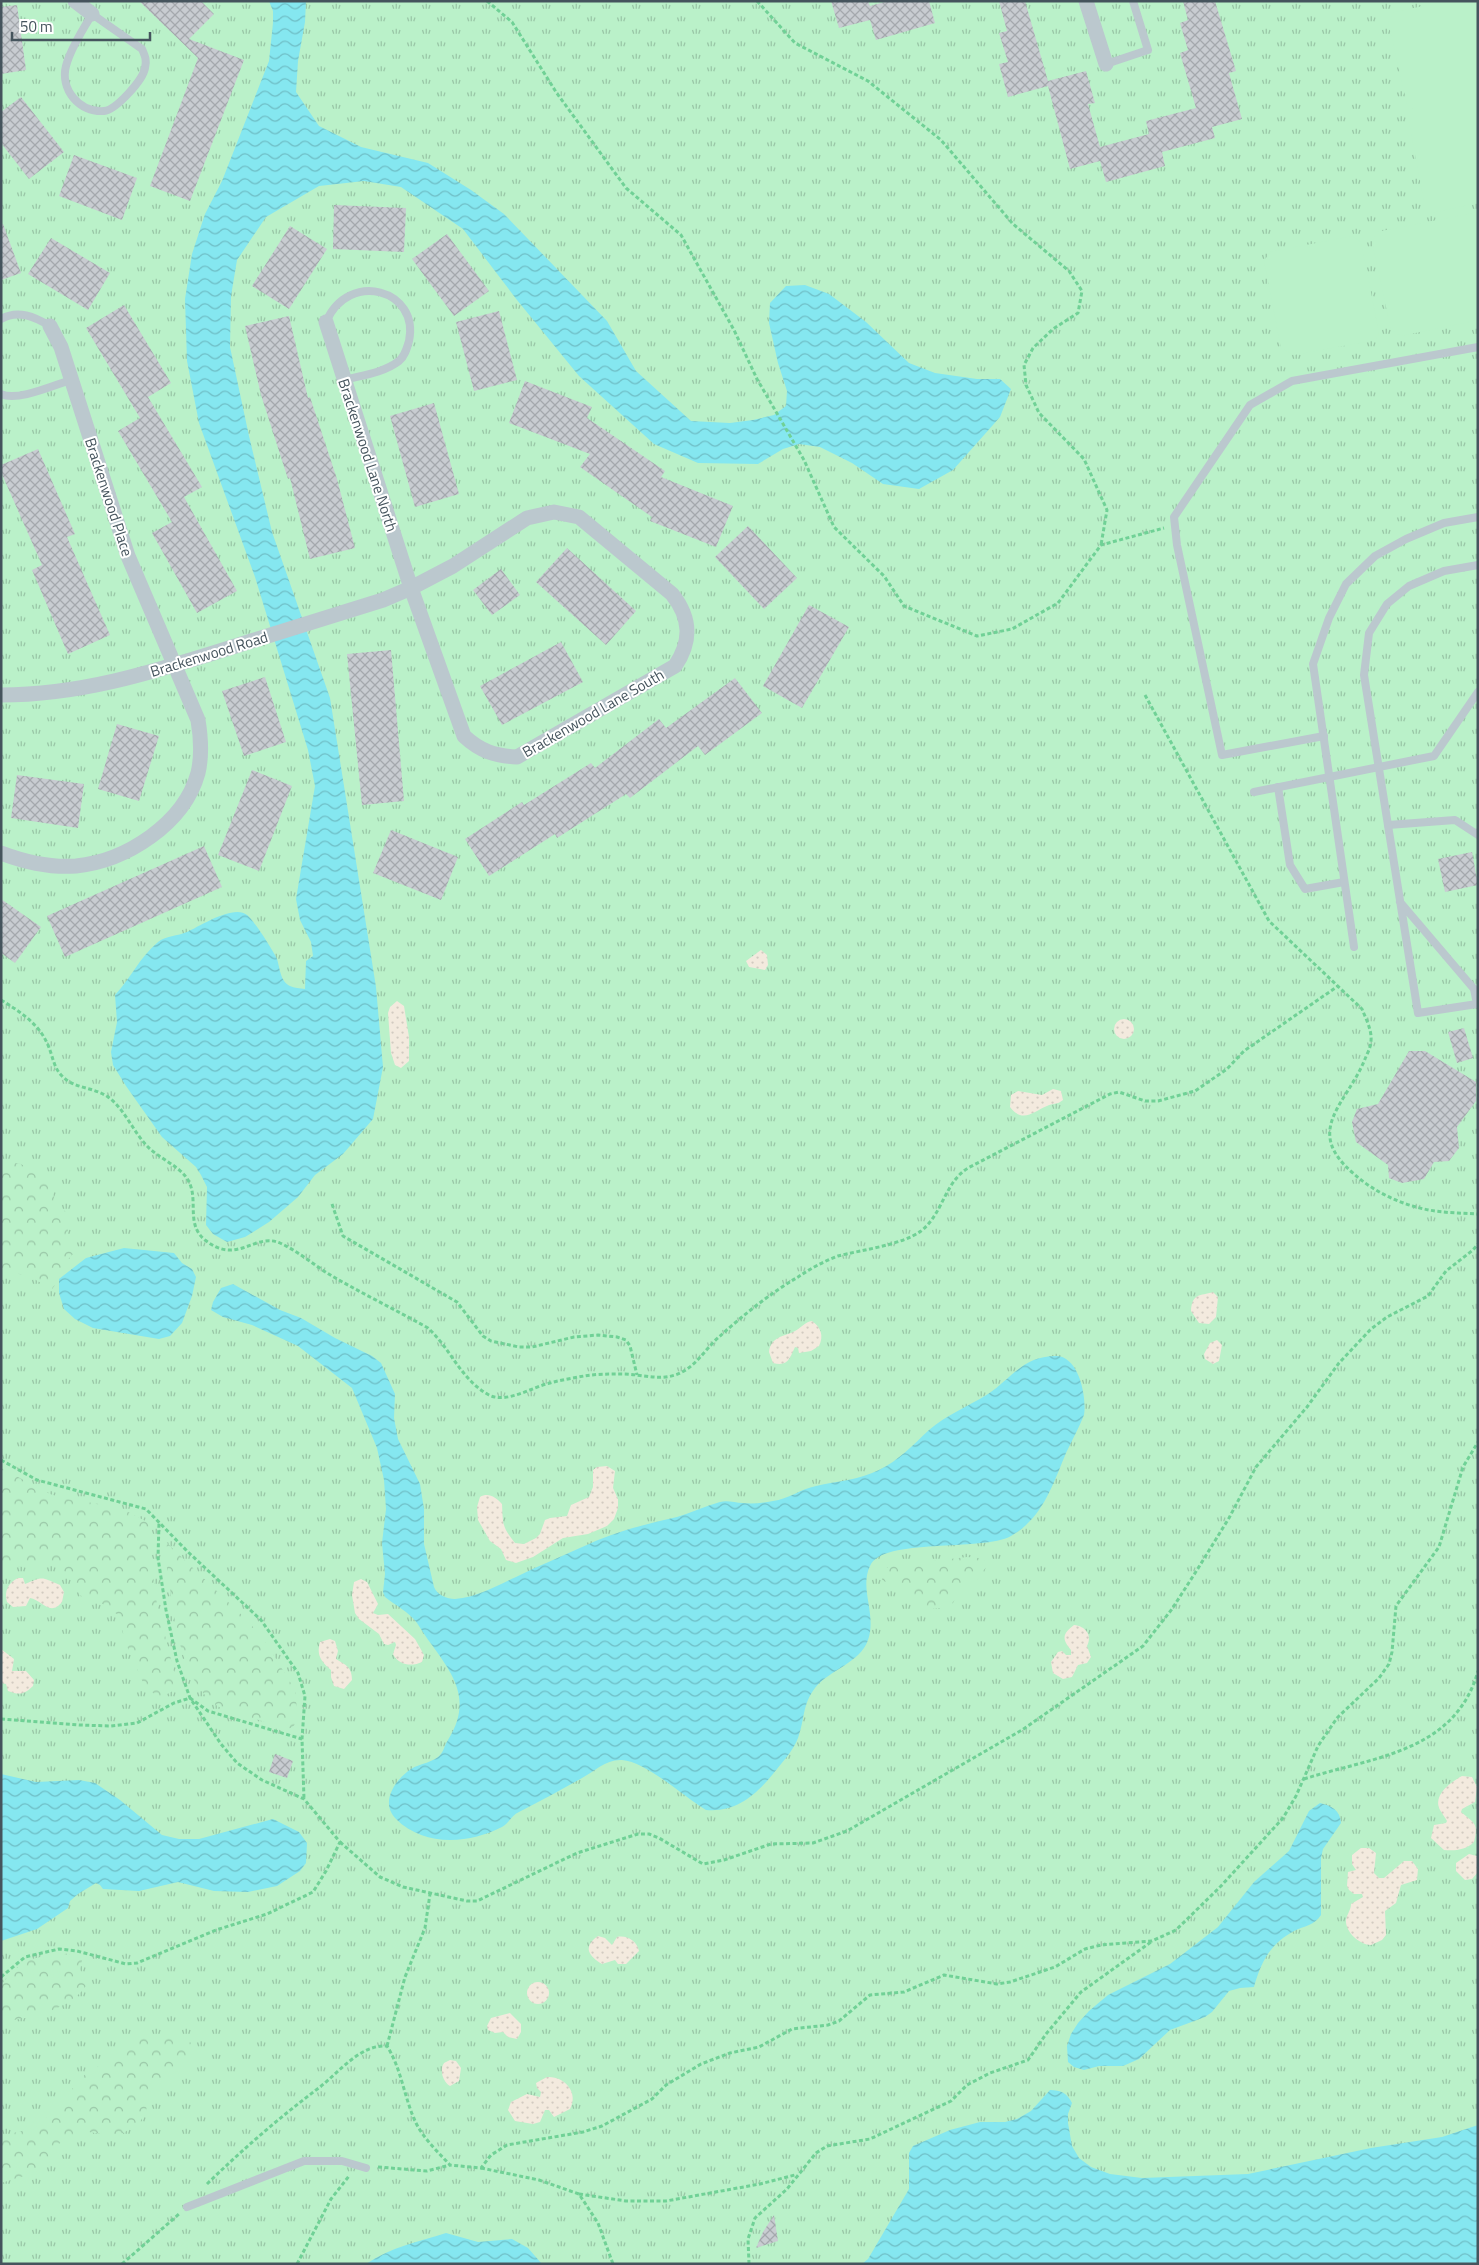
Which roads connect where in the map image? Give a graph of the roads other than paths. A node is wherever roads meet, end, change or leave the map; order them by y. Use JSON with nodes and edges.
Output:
{"nodes":[{"id":1,"x":75,"y":1,"type":"edge"},
{"id":2,"x":1086,"y":1,"type":"edge"},
{"id":3,"x":1133,"y":1,"type":"edge"},
{"id":4,"x":92,"y":14,"type":"junction"},
{"id":5,"x":1106,"y":64,"type":"joint"},
{"id":6,"x":1,"y":318,"type":"edge"},
{"id":7,"x":326,"y":322,"type":"joint"},
{"id":8,"x":50,"y":326,"type":"joint"},
{"id":9,"x":1478,"y":346,"type":"edge"},
{"id":10,"x":71,"y":380,"type":"junction"},
{"id":11,"x":344,"y":380,"type":"junction"},
{"id":12,"x":1,"y":394,"type":"edge"},
{"id":13,"x":1478,"y":517,"type":"edge"},
{"id":14,"x":1478,"y":564,"type":"edge"},
{"id":15,"x":411,"y":588,"type":"junction"},
{"id":16,"x":175,"y":665,"type":"junction"},
{"id":17,"x":1478,"y":692,"type":"edge"},
{"id":18,"x":1,"y":695,"type":"edge"},
{"id":19,"x":1324,"y":736,"type":"junction"},
{"id":20,"x":1378,"y":768,"type":"junction"},
{"id":21,"x":1329,"y":777,"type":"junction"},
{"id":22,"x":1278,"y":787,"type":"junction"},
{"id":23,"x":1254,"y":792,"type":"dead end"},
{"id":24,"x":1388,"y":825,"type":"junction"},
{"id":25,"x":1478,"y":835,"type":"edge"},
{"id":26,"x":1,"y":853,"type":"edge"},
{"id":27,"x":1344,"y":882,"type":"junction"},
{"id":28,"x":1400,"y":902,"type":"junction"},
{"id":29,"x":1354,"y":947,"type":"dead end"},
{"id":30,"x":366,"y":2168,"type":"road end"},
{"id":31,"x":187,"y":2207,"type":"road end"}],
"edges":[{"from":1,"to":4,"type":"street"},
{"from":2,"to":5,"type":"street"},
{"from":3,"to":5,"type":"lane"},
{"from":4,"to":4,"type":"lane"},
{"from":6,"to":8,"type":"lane"},
{"from":7,"to":11,"type":"street","name":"Brackenwood Lane North"},
{"from":7,"to":11,"type":"lane"},
{"from":8,"to":10,"type":"street","name":"Brackenwood Place"},
{"from":9,"to":19,"type":"lane"},
{"from":10,"to":12,"type":"lane"},
{"from":10,"to":16,"type":"street","name":"Brackenwood Place"},
{"from":11,"to":15,"type":"street","name":"Brackenwood Lane North"},
{"from":13,"to":19,"type":"lane"},
{"from":14,"to":20,"type":"lane"},
{"from":15,"to":15,"type":"street","name":"Brackenwood Lane South"},
{"from":15,"to":16,"type":"street","name":"Brackenwood Road"},
{"from":16,"to":18,"type":"street","name":"Brackenwood Road"},
{"from":16,"to":26,"type":"street","name":"Brackenwood Place"},
{"from":17,"to":20,"type":"lane"},
{"from":19,"to":21,"type":"lane"},
{"from":20,"to":21,"type":"lane"},
{"from":20,"to":24,"type":"lane"},
{"from":21,"to":22,"type":"lane"},
{"from":21,"to":27,"type":"lane"},
{"from":22,"to":23,"type":"lane"},
{"from":22,"to":27,"type":"lane"},
{"from":24,"to":25,"type":"lane"},
{"from":24,"to":28,"type":"lane"},
{"from":27,"to":29,"type":"lane"},
{"from":28,"to":28,"type":"lane"},
{"from":30,"to":31,"type":"lane"}]}
